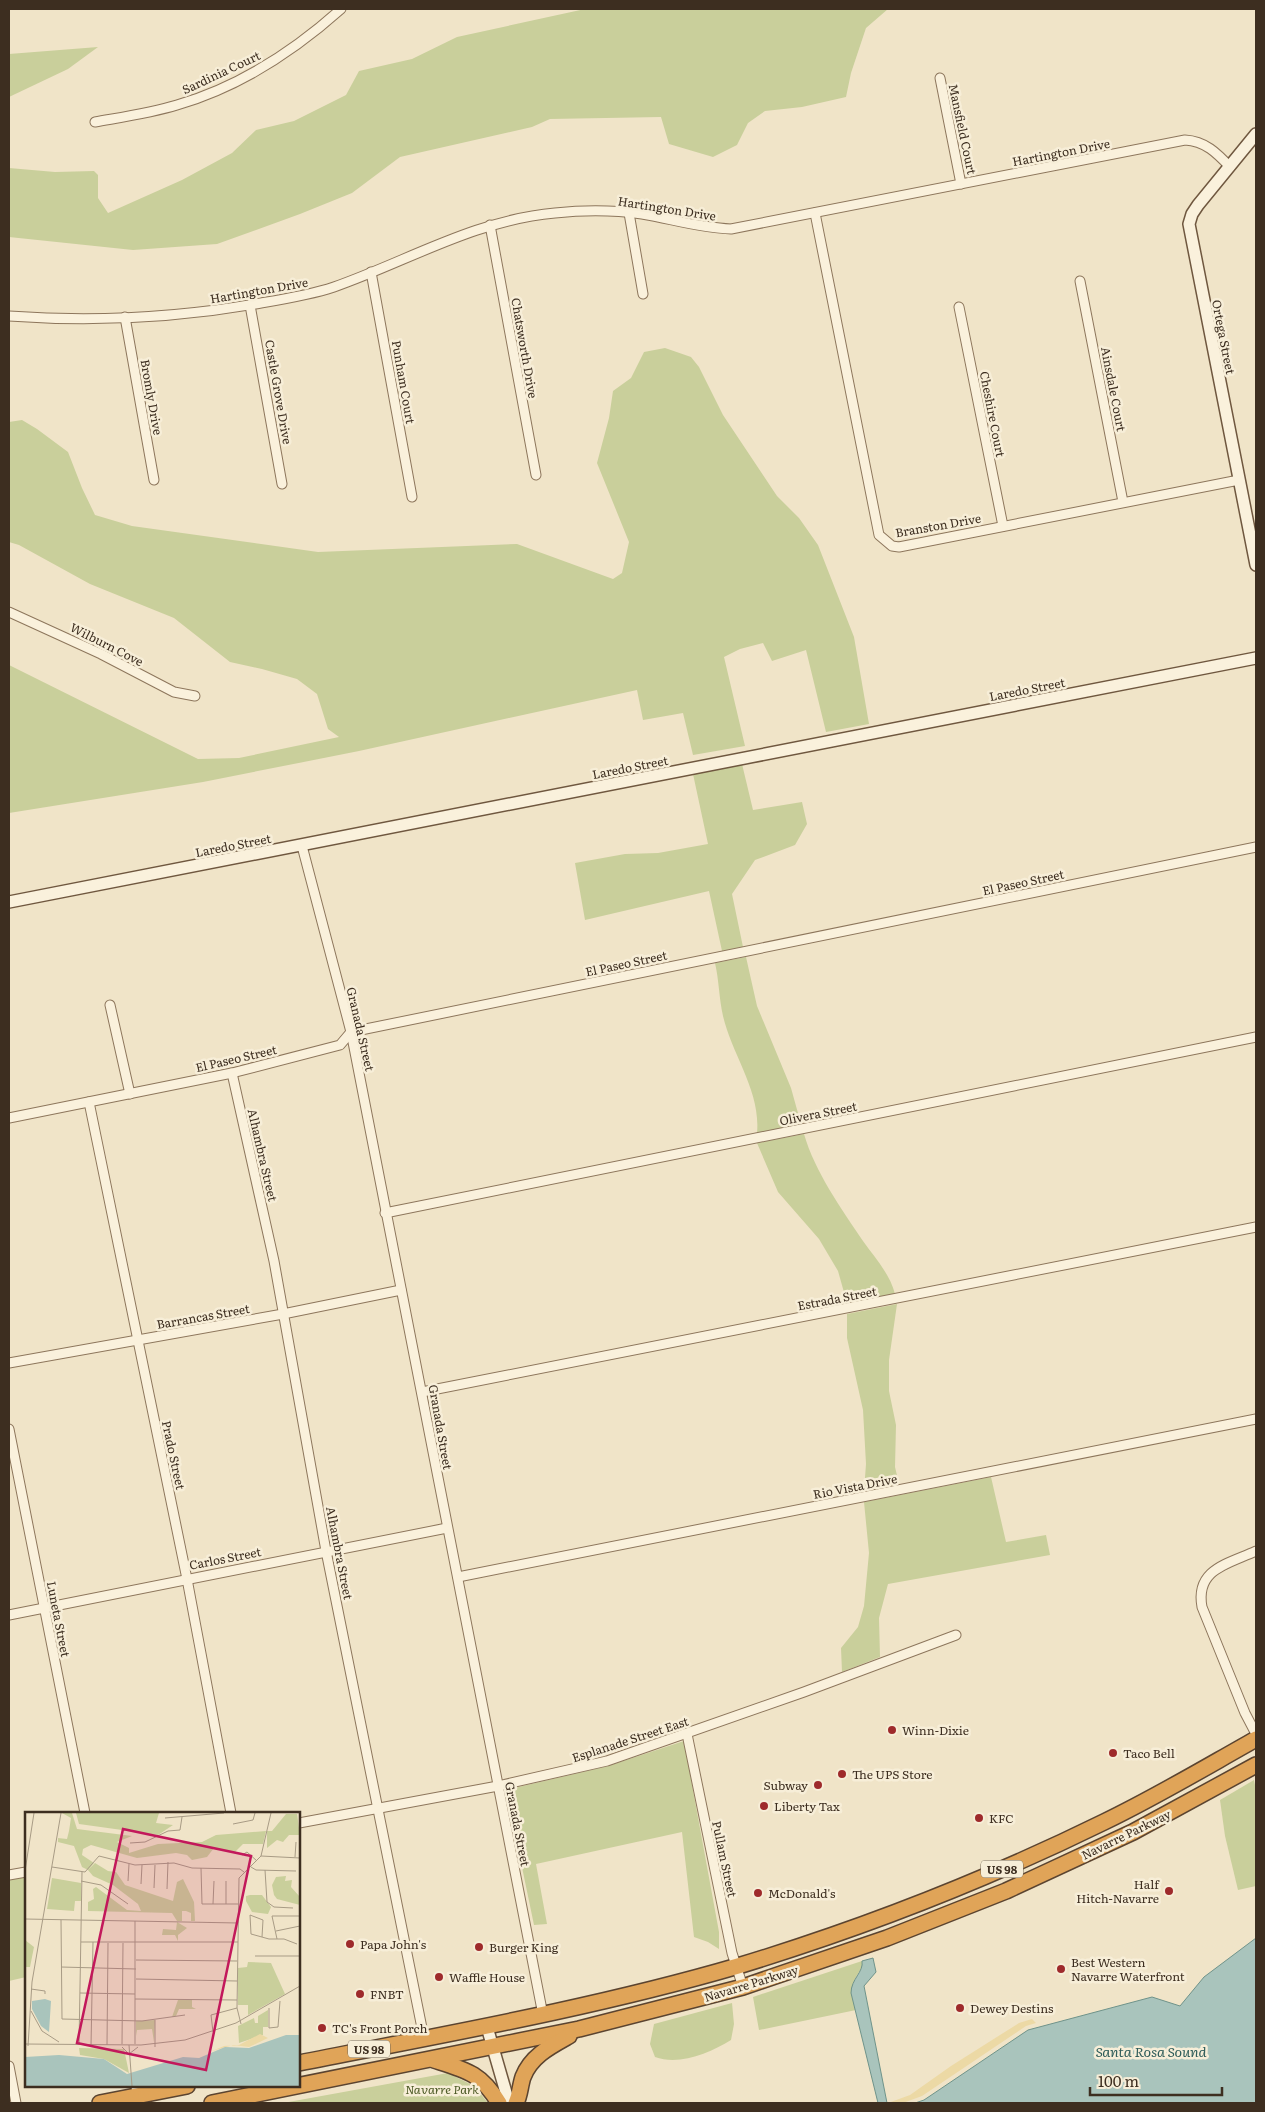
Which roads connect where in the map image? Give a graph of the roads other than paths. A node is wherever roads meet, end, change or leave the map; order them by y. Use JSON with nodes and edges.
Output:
{"nodes":[{"id":1,"x":341,"y":9,"type":"edge"},
{"id":2,"x":940,"y":78,"type":"dead end"},
{"id":3,"x":95,"y":122,"type":"dead end"},
{"id":4,"x":1256,"y":134,"type":"edge"},
{"id":5,"x":1230,"y":167,"type":"junction"},
{"id":6,"x":961,"y":184,"type":"junction"},
{"id":7,"x":629,"y":213,"type":"junction"},
{"id":8,"x":815,"y":213,"type":"junction"},
{"id":9,"x":490,"y":225,"type":"junction"},
{"id":10,"x":371,"y":272,"type":"junction"},
{"id":11,"x":1080,"y":281,"type":"dead end"},
{"id":12,"x":643,"y":294,"type":"dead end"},
{"id":13,"x":250,"y":305,"type":"junction"},
{"id":14,"x":959,"y":307,"type":"dead end"},
{"id":15,"x":9,"y":316,"type":"edge"},
{"id":16,"x":124,"y":317,"type":"junction"},
{"id":17,"x":536,"y":475,"type":"dead end"},
{"id":18,"x":154,"y":480,"type":"dead end"},
{"id":19,"x":1239,"y":480,"type":"junction"},
{"id":20,"x":282,"y":484,"type":"dead end"},
{"id":21,"x":412,"y":497,"type":"dead end"},
{"id":22,"x":1123,"y":502,"type":"junction"},
{"id":23,"x":1003,"y":526,"type":"junction"},
{"id":24,"x":1256,"y":565,"type":"edge"},
{"id":25,"x":9,"y":612,"type":"edge"},
{"id":26,"x":1256,"y":658,"type":"edge"},
{"id":27,"x":195,"y":696,"type":"dead end"},
{"id":28,"x":302,"y":846,"type":"junction"},
{"id":29,"x":1256,"y":847,"type":"edge"},
{"id":30,"x":9,"y":902,"type":"edge"},
{"id":31,"x":110,"y":1005,"type":"dead end"},
{"id":32,"x":351,"y":1032,"type":"junction"},
{"id":33,"x":1256,"y":1037,"type":"edge"},
{"id":34,"x":232,"y":1073,"type":"junction"},
{"id":35,"x":130,"y":1094,"type":"junction"},
{"id":36,"x":90,"y":1102,"type":"junction"},
{"id":37,"x":9,"y":1118,"type":"edge"},
{"id":38,"x":386,"y":1213,"type":"junction"},
{"id":39,"x":1256,"y":1227,"type":"edge"},
{"id":40,"x":402,"y":1290,"type":"junction"},
{"id":41,"x":283,"y":1314,"type":"junction"},
{"id":42,"x":138,"y":1340,"type":"junction"},
{"id":43,"x":9,"y":1364,"type":"edge"},
{"id":44,"x":422,"y":1392,"type":"junction"},
{"id":45,"x":1256,"y":1418,"type":"edge"},
{"id":46,"x":9,"y":1429,"type":"edge"},
{"id":47,"x":447,"y":1528,"type":"junction"},
{"id":48,"x":326,"y":1551,"type":"junction"},
{"id":49,"x":1256,"y":1551,"type":"edge"},
{"id":50,"x":458,"y":1577,"type":"junction"},
{"id":51,"x":187,"y":1579,"type":"junction"},
{"id":52,"x":44,"y":1608,"type":"junction"},
{"id":53,"x":9,"y":1615,"type":"edge"},
{"id":54,"x":956,"y":1635,"type":"dead end"},
{"id":55,"x":687,"y":1734,"type":"junction"},
{"id":56,"x":1256,"y":1734,"type":"edge"},
{"id":57,"x":1256,"y":1739,"type":"edge"},
{"id":58,"x":1256,"y":1765,"type":"edge"},
{"id":59,"x":498,"y":1786,"type":"junction"},
{"id":60,"x":1139,"y":1804,"type":"junction"},
{"id":61,"x":378,"y":1808,"type":"junction"},
{"id":62,"x":85,"y":1812,"type":"edge"},
{"id":63,"x":232,"y":1812,"type":"edge"},
{"id":64,"x":300,"y":1823,"type":"edge"},
{"id":65,"x":1098,"y":1825,"type":"junction"},
{"id":66,"x":1133,"y":1832,"type":"junction"},
{"id":67,"x":1095,"y":1850,"type":"junction"},
{"id":68,"x":25,"y":1872,"type":"edge"},
{"id":69,"x":9,"y":1875,"type":"edge"},
{"id":70,"x":736,"y":1966,"type":"junction"},
{"id":71,"x":743,"y":1987,"type":"junction"},
{"id":72,"x":543,"y":2015,"type":"junction"},
{"id":73,"x":487,"y":2027,"type":"junction"},
{"id":74,"x":579,"y":2029,"type":"junction"},
{"id":75,"x":424,"y":2038,"type":"junction"},
{"id":76,"x":494,"y":2047,"type":"junction"},
{"id":77,"x":432,"y":2059,"type":"junction"},
{"id":78,"x":300,"y":2063,"type":"edge"},
{"id":79,"x":9,"y":2066,"type":"edge"},
{"id":80,"x":300,"y":2085,"type":"edge"},
{"id":81,"x":181,"y":2087,"type":"edge"},
{"id":82,"x":292,"y":2087,"type":"edge"},
{"id":83,"x":137,"y":2095,"type":"edge"},
{"id":84,"x":16,"y":2103,"type":"edge"},
{"id":85,"x":100,"y":2103,"type":"edge"},
{"id":86,"x":212,"y":2103,"type":"edge"},
{"id":87,"x":499,"y":2103,"type":"edge"},
{"id":88,"x":509,"y":2103,"type":"edge"},
{"id":89,"x":516,"y":2103,"type":"edge"}],
"edges":[{"from":1,"to":3,"type":"street","name":"Sardinia Court"},
{"from":2,"to":6,"type":"street","name":"Mansfield Court"},
{"from":4,"to":5,"type":"street","name":"Ortega Street"},
{"from":5,"to":6,"type":"street","name":"Hartington Drive"},
{"from":5,"to":19,"type":"street","name":"Ortega Street"},
{"from":6,"to":8,"type":"street","name":"Hartington Drive"},
{"from":7,"to":8,"type":"street","name":"Hartington Drive"},
{"from":7,"to":9,"type":"street","name":"Hartington Drive"},
{"from":7,"to":12,"type":"street"},
{"from":8,"to":23,"type":"street","name":"Branston Drive"},
{"from":9,"to":10,"type":"street","name":"Hartington Drive"},
{"from":9,"to":17,"type":"street","name":"Chatsworth Drive"},
{"from":10,"to":13,"type":"street","name":"Hartington Drive"},
{"from":10,"to":21,"type":"street","name":"Punham Court"},
{"from":11,"to":22,"type":"street","name":"Ainsdale Court"},
{"from":13,"to":16,"type":"street","name":"Hartington Drive"},
{"from":13,"to":20,"type":"street","name":"Castle Grove Drive"},
{"from":14,"to":23,"type":"street","name":"Cheshire Court"},
{"from":15,"to":16,"type":"street","name":"Hartington Drive"},
{"from":16,"to":18,"type":"street","name":"Bromly Drive"},
{"from":19,"to":22,"type":"street","name":"Branston Drive"},
{"from":19,"to":24,"type":"street","name":"Ortega Street"},
{"from":22,"to":23,"type":"street","name":"Branston Drive"},
{"from":25,"to":27,"type":"street","name":"Wilburn Cove"},
{"from":26,"to":28,"type":"street","name":"Laredo Street"},
{"from":28,"to":30,"type":"street","name":"Laredo Street"},
{"from":28,"to":32,"type":"street","name":"Granada Street"},
{"from":29,"to":32,"type":"street","name":"El Paseo Street"},
{"from":31,"to":35,"type":"street"},
{"from":32,"to":34,"type":"street","name":"El Paseo Street"},
{"from":32,"to":38,"type":"street","name":"Granada Street"},
{"from":33,"to":38,"type":"street","name":"Olivera Street"},
{"from":34,"to":35,"type":"street","name":"El Paseo Street"},
{"from":34,"to":41,"type":"street","name":"Alhambra Street"},
{"from":35,"to":36,"type":"street","name":"El Paseo Street"},
{"from":36,"to":37,"type":"street","name":"El Paseo Street"},
{"from":36,"to":42,"type":"street","name":"Prado Street"},
{"from":38,"to":40,"type":"street","name":"Granada Street"},
{"from":39,"to":44,"type":"street","name":"Estrada Street"},
{"from":40,"to":41,"type":"street","name":"Barrancas Street"},
{"from":40,"to":44,"type":"street","name":"Granada Street"},
{"from":41,"to":42,"type":"street","name":"Barrancas Street"},
{"from":41,"to":48,"type":"street","name":"Alhambra Street"},
{"from":42,"to":43,"type":"street","name":"Barrancas Street"},
{"from":42,"to":51,"type":"street","name":"Prado Street"},
{"from":44,"to":47,"type":"street","name":"Granada Street"},
{"from":45,"to":50,"type":"street","name":"Rio Vista Drive"},
{"from":46,"to":52,"type":"street","name":"Luneta Street"},
{"from":47,"to":48,"type":"street","name":"Carlos Street"},
{"from":47,"to":50,"type":"street","name":"Granada Street"},
{"from":48,"to":51,"type":"street","name":"Carlos Street"},
{"from":48,"to":61,"type":"street","name":"Alhambra Street"},
{"from":49,"to":56,"type":"street"},
{"from":50,"to":59,"type":"street","name":"Granada Street"},
{"from":51,"to":52,"type":"street","name":"Carlos Street"},
{"from":51,"to":63,"type":"street","name":"Prado Street"},
{"from":52,"to":53,"type":"street","name":"Carlos Street"},
{"from":52,"to":62,"type":"street","name":"Luneta Street"},
{"from":54,"to":55,"type":"street","name":"Esplanade Street East"},
{"from":55,"to":59,"type":"street","name":"Esplanade Street East"},
{"from":55,"to":70,"type":"street","name":"Pullam Street"},
{"from":57,"to":60,"type":"highway","name":"Navarre Parkway","number":"US 98"},
{"from":58,"to":66,"type":"highway","name":"Navarre Parkway","number":"US 98"},
{"from":59,"to":61,"type":"street","name":"Esplanade Street East"},
{"from":59,"to":72,"type":"street","name":"Granada Street"},
{"from":60,"to":65,"type":"highway","name":"Navarre Parkway","number":"US 98"},
{"from":60,"to":66,"type":"highway"},
{"from":61,"to":64,"type":"street","name":"Esplanade Street East"},
{"from":61,"to":75,"type":"street","name":"Alhambra Street"},
{"from":65,"to":67,"type":"highway"},
{"from":65,"to":70,"type":"highway","name":"Navarre Parkway","number":"US 98"},
{"from":66,"to":67,"type":"highway","name":"Navarre Parkway","number":"US 98"},
{"from":67,"to":71,"type":"highway","name":"Navarre Parkway","number":"US 98"},
{"from":68,"to":69,"type":"street"},
{"from":70,"to":71,"type":"street","name":"Pullam Street"},
{"from":70,"to":72,"type":"highway","name":"Navarre Parkway","number":"US 98"},
{"from":71,"to":74,"type":"highway","name":"Navarre Parkway","number":"US 98"},
{"from":72,"to":73,"type":"highway","name":"Navarre Parkway","number":"US 98"},
{"from":73,"to":75,"type":"highway","name":"Navarre Parkway","number":"US 98"},
{"from":73,"to":76,"type":"street"},
{"from":74,"to":76,"type":"highway","name":"Navarre Parkway","number":"US 98"},
{"from":74,"to":89,"type":"highway"},
{"from":75,"to":78,"type":"highway","name":"Navarre Parkway","number":"US 98"},
{"from":76,"to":77,"type":"highway","name":"Navarre Parkway","number":"US 98"},
{"from":76,"to":88,"type":"street"},
{"from":77,"to":80,"type":"highway","name":"Navarre Parkway","number":"US 98"},
{"from":77,"to":87,"type":"highway"},
{"from":79,"to":84,"type":"street"},
{"from":81,"to":83,"type":"highway"},
{"from":82,"to":86,"type":"highway","name":"Navarre Parkway","number":"US 98"},
{"from":83,"to":85,"type":"highway"}]}
